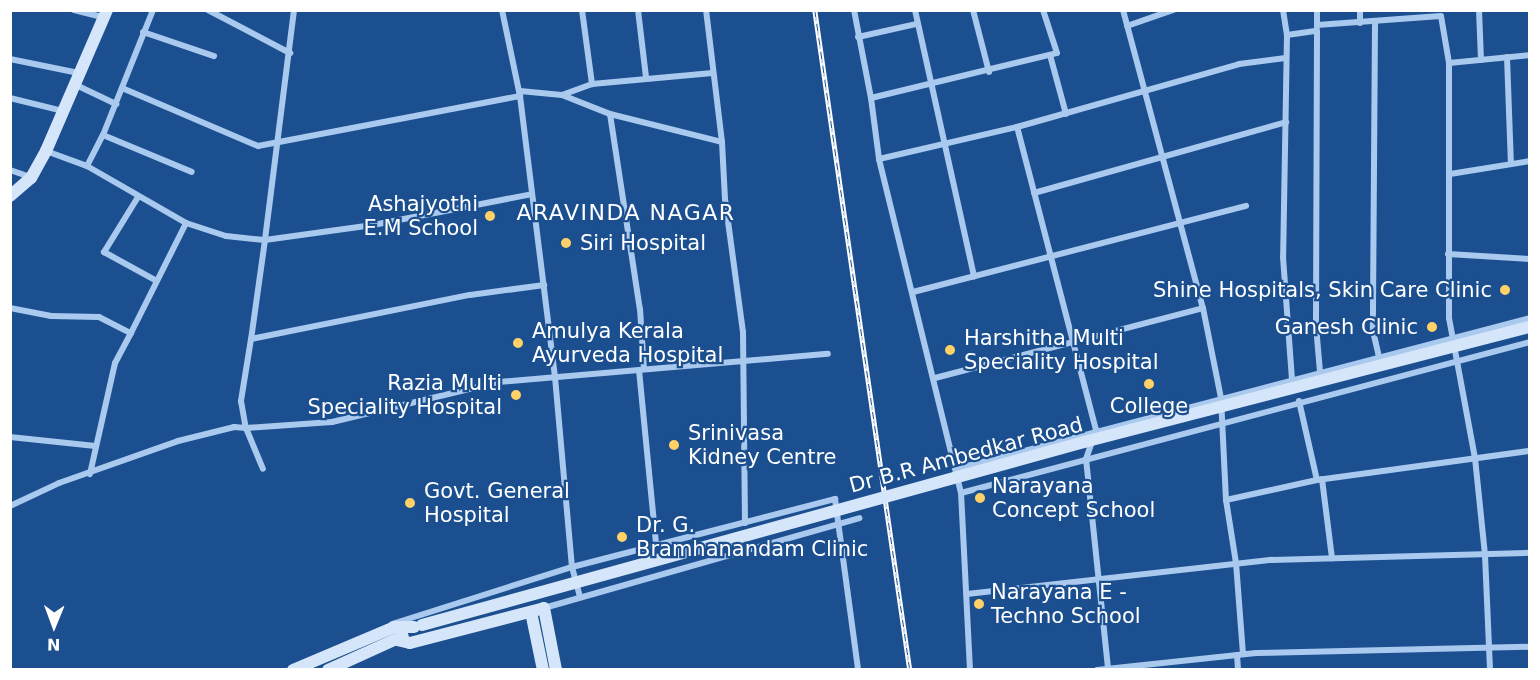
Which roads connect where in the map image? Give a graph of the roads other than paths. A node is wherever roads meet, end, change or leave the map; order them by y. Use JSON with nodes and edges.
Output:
{"nodes":[{"id":1,"x":74,"y":10,"type":"edge"},
{"id":2,"x":153,"y":10,"type":"edge"},
{"id":3,"x":208,"y":10,"type":"edge"},
{"id":4,"x":294,"y":10,"type":"edge"},
{"id":5,"x":502,"y":10,"type":"edge"},
{"id":6,"x":582,"y":10,"type":"edge"},
{"id":7,"x":638,"y":10,"type":"edge"},
{"id":8,"x":706,"y":10,"type":"edge"},
{"id":9,"x":854,"y":10,"type":"edge"},
{"id":10,"x":915,"y":10,"type":"edge"},
{"id":11,"x":973,"y":10,"type":"edge"},
{"id":12,"x":1043,"y":10,"type":"edge"},
{"id":13,"x":1123,"y":10,"type":"edge"},
{"id":14,"x":1173,"y":10,"type":"edge"},
{"id":15,"x":1283,"y":10,"type":"edge"},
{"id":16,"x":1317,"y":10,"type":"edge"},
{"id":17,"x":1360,"y":10,"type":"edge"},
{"id":18,"x":1479,"y":10,"type":"edge"},
{"id":19,"x":105,"y":14,"type":"edge"},
{"id":20,"x":1433,"y":14,"type":"edge"},
{"id":21,"x":1360,"y":23,"type":"junction"},
{"id":22,"x":1375,"y":23,"type":"junction"},
{"id":23,"x":916,"y":24,"type":"junction"},
{"id":24,"x":1127,"y":26,"type":"junction"},
{"id":25,"x":1317,"y":28,"type":"junction"},
{"id":26,"x":143,"y":32,"type":"junction"},
{"id":27,"x":1287,"y":35,"type":"junction"},
{"id":28,"x":858,"y":37,"type":"junction"},
{"id":29,"x":290,"y":53,"type":"junction"},
{"id":30,"x":1050,"y":55,"type":"junction"},
{"id":31,"x":1530,"y":55,"type":"edge"},
{"id":32,"x":214,"y":56,"type":"dead end"},
{"id":33,"x":1508,"y":57,"type":"junction"},
{"id":34,"x":1286,"y":58,"type":"junction"},
{"id":35,"x":10,"y":59,"type":"edge"},
{"id":36,"x":1481,"y":60,"type":"junction"},
{"id":37,"x":1449,"y":63,"type":"junction"},
{"id":38,"x":989,"y":72,"type":"junction"},
{"id":39,"x":713,"y":73,"type":"junction"},
{"id":40,"x":646,"y":77,"type":"junction"},
{"id":41,"x":76,"y":78,"type":"junction"},
{"id":42,"x":592,"y":84,"type":"junction"},
{"id":43,"x":929,"y":86,"type":"junction"},
{"id":44,"x":122,"y":88,"type":"junction"},
{"id":45,"x":1146,"y":92,"type":"junction"},
{"id":46,"x":520,"y":93,"type":"junction"},
{"id":47,"x":562,"y":95,"type":"junction"},
{"id":48,"x":10,"y":98,"type":"edge"},
{"id":49,"x":871,"y":98,"type":"junction"},
{"id":50,"x":116,"y":104,"type":"junction"},
{"id":51,"x":63,"y":111,"type":"junction"},
{"id":52,"x":610,"y":114,"type":"junction"},
{"id":53,"x":1066,"y":114,"type":"junction"},
{"id":54,"x":1286,"y":122,"type":"junction"},
{"id":55,"x":1017,"y":127,"type":"junction"},
{"id":56,"x":103,"y":135,"type":"junction"},
{"id":57,"x":722,"y":142,"type":"junction"},
{"id":58,"x":277,"y":144,"type":"junction"},
{"id":59,"x":942,"y":145,"type":"junction"},
{"id":60,"x":46,"y":151,"type":"junction"},
{"id":61,"x":1164,"y":158,"type":"junction"},
{"id":62,"x":879,"y":159,"type":"junction"},
{"id":63,"x":1530,"y":161,"type":"edge"},
{"id":64,"x":1511,"y":164,"type":"junction"},
{"id":65,"x":87,"y":166,"type":"junction"},
{"id":66,"x":10,"y":170,"type":"edge"},
{"id":67,"x":192,"y":171,"type":"dead end"},
{"id":68,"x":1450,"y":174,"type":"junction"},
{"id":69,"x":31,"y":178,"type":"junction"},
{"id":70,"x":1034,"y":193,"type":"junction"},
{"id":71,"x":532,"y":194,"type":"junction"},
{"id":72,"x":10,"y":196,"type":"edge"},
{"id":73,"x":138,"y":197,"type":"junction"},
{"id":74,"x":1246,"y":206,"type":"dead end"},
{"id":75,"x":1179,"y":221,"type":"junction"},
{"id":76,"x":186,"y":223,"type":"junction"},
{"id":77,"x":265,"y":240,"type":"junction"},
{"id":78,"x":1449,"y":254,"type":"junction"},
{"id":79,"x":1052,"y":258,"type":"junction"},
{"id":80,"x":1530,"y":259,"type":"edge"},
{"id":81,"x":974,"y":277,"type":"junction"},
{"id":82,"x":158,"y":281,"type":"junction"},
{"id":83,"x":544,"y":285,"type":"junction"},
{"id":84,"x":913,"y":292,"type":"junction"},
{"id":85,"x":10,"y":308,"type":"edge"},
{"id":86,"x":1203,"y":308,"type":"junction"},
{"id":87,"x":1530,"y":318,"type":"edge"},
{"id":88,"x":1530,"y":327,"type":"edge"},
{"id":89,"x":131,"y":333,"type":"junction"},
{"id":90,"x":1453,"y":338,"type":"junction"},
{"id":91,"x":251,"y":339,"type":"junction"},
{"id":92,"x":1075,"y":341,"type":"junction"},
{"id":93,"x":1530,"y":342,"type":"edge"},
{"id":94,"x":828,"y":354,"type":"dead end"},
{"id":95,"x":1379,"y":358,"type":"junction"},
{"id":96,"x":743,"y":361,"type":"junction"},
{"id":97,"x":1458,"y":363,"type":"junction"},
{"id":98,"x":641,"y":369,"type":"junction"},
{"id":99,"x":1320,"y":372,"type":"junction"},
{"id":100,"x":555,"y":377,"type":"junction"},
{"id":101,"x":935,"y":378,"type":"junction"},
{"id":102,"x":1292,"y":379,"type":"junction"},
{"id":103,"x":1221,"y":398,"type":"junction"},
{"id":104,"x":1299,"y":401,"type":"junction"},
{"id":105,"x":1221,"y":422,"type":"junction"},
{"id":106,"x":246,"y":428,"type":"junction"},
{"id":107,"x":1096,"y":430,"type":"junction"},
{"id":108,"x":10,"y":437,"type":"edge"},
{"id":109,"x":96,"y":446,"type":"junction"},
{"id":110,"x":1530,"y":451,"type":"edge"},
{"id":111,"x":1475,"y":458,"type":"junction"},
{"id":112,"x":1086,"y":459,"type":"junction"},
{"id":113,"x":263,"y":469,"type":"dead end"},
{"id":114,"x":956,"y":469,"type":"junction"},
{"id":115,"x":90,"y":474,"type":"junction"},
{"id":116,"x":1320,"y":479,"type":"junction"},
{"id":117,"x":961,"y":493,"type":"junction"},
{"id":118,"x":1226,"y":500,"type":"junction"},
{"id":119,"x":10,"y":506,"type":"edge"},
{"id":120,"x":859,"y":518,"type":"dead end"},
{"id":121,"x":745,"y":523,"type":"junction"},
{"id":122,"x":840,"y":524,"type":"junction"},
{"id":123,"x":656,"y":544,"type":"junction"},
{"id":124,"x":1530,"y":553,"type":"edge"},
{"id":125,"x":1485,"y":555,"type":"junction"},
{"id":126,"x":1332,"y":558,"type":"junction"},
{"id":127,"x":1236,"y":563,"type":"junction"},
{"id":128,"x":572,"y":567,"type":"junction"},
{"id":129,"x":1101,"y":576,"type":"junction"},
{"id":130,"x":967,"y":594,"type":"junction"},
{"id":131,"x":580,"y":597,"type":"junction"},
{"id":132,"x":544,"y":608,"type":"junction"},
{"id":133,"x":531,"y":612,"type":"junction"},
{"id":134,"x":418,"y":626,"type":"junction"},
{"id":135,"x":391,"y":628,"type":"junction"},
{"id":136,"x":397,"y":640,"type":"junction"},
{"id":137,"x":1489,"y":647,"type":"junction"},
{"id":138,"x":1530,"y":647,"type":"edge"},
{"id":139,"x":1240,"y":655,"type":"junction"},
{"id":140,"x":1154,"y":666,"type":"edge"},
{"id":141,"x":1108,"y":668,"type":"junction"},
{"id":142,"x":293,"y":669,"type":"edge"},
{"id":143,"x":328,"y":669,"type":"edge"},
{"id":144,"x":543,"y":669,"type":"edge"},
{"id":145,"x":556,"y":669,"type":"edge"},
{"id":146,"x":858,"y":669,"type":"edge"},
{"id":147,"x":970,"y":669,"type":"edge"},
{"id":148,"x":1097,"y":669,"type":"edge"},
{"id":149,"x":1238,"y":669,"type":"edge"},
{"id":150,"x":1490,"y":669,"type":"edge"}],
"edges":[{"from":1,"to":19,"type":"street"},
{"from":2,"to":26,"type":"street"},
{"from":3,"to":29,"type":"street"},
{"from":4,"to":29,"type":"street"},
{"from":5,"to":46,"type":"street"},
{"from":6,"to":42,"type":"street"},
{"from":7,"to":40,"type":"street"},
{"from":8,"to":39,"type":"street"},
{"from":9,"to":28,"type":"street"},
{"from":10,"to":23,"type":"street"},
{"from":11,"to":38,"type":"street"},
{"from":12,"to":30,"type":"street"},
{"from":13,"to":24,"type":"street"},
{"from":14,"to":24,"type":"street"},
{"from":15,"to":27,"type":"street"},
{"from":16,"to":25,"type":"street"},
{"from":17,"to":21,"type":"street"},
{"from":18,"to":36,"type":"street"},
{"from":19,"to":41,"type":"street"},
{"from":20,"to":22,"type":"street"},
{"from":20,"to":37,"type":"street"},
{"from":21,"to":22,"type":"street"},
{"from":21,"to":25,"type":"street"},
{"from":22,"to":95,"type":"street"},
{"from":23,"to":28,"type":"street"},
{"from":23,"to":43,"type":"street"},
{"from":24,"to":45,"type":"street"},
{"from":25,"to":27,"type":"street"},
{"from":25,"to":99,"type":"street"},
{"from":26,"to":32,"type":"street"},
{"from":26,"to":44,"type":"street"},
{"from":27,"to":34,"type":"street"},
{"from":28,"to":49,"type":"street"},
{"from":29,"to":58,"type":"street"},
{"from":30,"to":38,"type":"street"},
{"from":30,"to":53,"type":"street"},
{"from":31,"to":33,"type":"street"},
{"from":33,"to":36,"type":"street"},
{"from":33,"to":64,"type":"street"},
{"from":34,"to":45,"type":"street"},
{"from":34,"to":54,"type":"street"},
{"from":35,"to":41,"type":"street"},
{"from":36,"to":37,"type":"street"},
{"from":37,"to":68,"type":"street"},
{"from":38,"to":43,"type":"street"},
{"from":39,"to":40,"type":"street"},
{"from":39,"to":57,"type":"street"},
{"from":40,"to":42,"type":"street"},
{"from":41,"to":50,"type":"street"},
{"from":41,"to":51,"type":"street"},
{"from":42,"to":47,"type":"street"},
{"from":43,"to":49,"type":"street"},
{"from":43,"to":59,"type":"street"},
{"from":44,"to":50,"type":"street"},
{"from":44,"to":58,"type":"street"},
{"from":45,"to":53,"type":"street"},
{"from":45,"to":61,"type":"street"},
{"from":46,"to":47,"type":"street"},
{"from":46,"to":58,"type":"street"},
{"from":46,"to":71,"type":"street"},
{"from":47,"to":52,"type":"street"},
{"from":48,"to":51,"type":"street"},
{"from":49,"to":62,"type":"street"},
{"from":50,"to":56,"type":"street"},
{"from":51,"to":60,"type":"street"},
{"from":52,"to":57,"type":"street"},
{"from":52,"to":98,"type":"street"},
{"from":53,"to":55,"type":"street"},
{"from":54,"to":61,"type":"street"},
{"from":54,"to":102,"type":"street"},
{"from":55,"to":59,"type":"street"},
{"from":55,"to":70,"type":"street"},
{"from":56,"to":65,"type":"street"},
{"from":56,"to":67,"type":"street"},
{"from":57,"to":96,"type":"street"},
{"from":58,"to":77,"type":"street"},
{"from":59,"to":62,"type":"street"},
{"from":59,"to":81,"type":"street"},
{"from":60,"to":65,"type":"street"},
{"from":60,"to":69,"type":"street"},
{"from":61,"to":70,"type":"street"},
{"from":61,"to":75,"type":"street"},
{"from":62,"to":84,"type":"street"},
{"from":63,"to":64,"type":"street"},
{"from":64,"to":68,"type":"street"},
{"from":65,"to":73,"type":"street"},
{"from":66,"to":69,"type":"street"},
{"from":68,"to":78,"type":"street"},
{"from":69,"to":72,"type":"street"},
{"from":70,"to":79,"type":"street"},
{"from":71,"to":77,"type":"street"},
{"from":71,"to":83,"type":"street"},
{"from":73,"to":76,"type":"street"},
{"from":73,"to":82,"type":"street"},
{"from":74,"to":75,"type":"street"},
{"from":75,"to":79,"type":"street"},
{"from":75,"to":86,"type":"street"},
{"from":76,"to":77,"type":"street"},
{"from":76,"to":82,"type":"street"},
{"from":77,"to":91,"type":"street"},
{"from":78,"to":80,"type":"street"},
{"from":78,"to":90,"type":"street"},
{"from":79,"to":81,"type":"street"},
{"from":79,"to":92,"type":"street"},
{"from":81,"to":84,"type":"street"},
{"from":82,"to":89,"type":"street"},
{"from":83,"to":91,"type":"street"},
{"from":83,"to":100,"type":"street"},
{"from":84,"to":101,"type":"street"},
{"from":85,"to":89,"type":"street"},
{"from":86,"to":92,"type":"street"},
{"from":86,"to":103,"type":"street"},
{"from":87,"to":90,"type":"street"},
{"from":88,"to":134,"type":"street","name":"Dr B.R Ambedkar Road","bridge":true},
{"from":89,"to":109,"type":"street"},
{"from":90,"to":95,"type":"street"},
{"from":90,"to":97,"type":"street"},
{"from":91,"to":106,"type":"street"},
{"from":92,"to":101,"type":"street"},
{"from":92,"to":107,"type":"street"},
{"from":93,"to":97,"type":"street"},
{"from":94,"to":96,"type":"street"},
{"from":95,"to":99,"type":"street"},
{"from":96,"to":98,"type":"street"},
{"from":96,"to":121,"type":"street"},
{"from":97,"to":104,"type":"street"},
{"from":97,"to":111,"type":"street"},
{"from":98,"to":100,"type":"street"},
{"from":98,"to":123,"type":"street"},
{"from":99,"to":102,"type":"street"},
{"from":100,"to":106,"type":"street"},
{"from":100,"to":128,"type":"street"},
{"from":101,"to":114,"type":"street"},
{"from":102,"to":103,"type":"street"},
{"from":103,"to":105,"type":"street"},
{"from":103,"to":107,"type":"street"},
{"from":104,"to":105,"type":"street"},
{"from":104,"to":116,"type":"street"},
{"from":105,"to":112,"type":"street"},
{"from":105,"to":118,"type":"street"},
{"from":106,"to":113,"type":"street"},
{"from":106,"to":115,"type":"street"},
{"from":107,"to":112,"type":"street"},
{"from":107,"to":114,"type":"street"},
{"from":108,"to":109,"type":"street"},
{"from":109,"to":115,"type":"street"},
{"from":110,"to":111,"type":"street"},
{"from":111,"to":116,"type":"street"},
{"from":111,"to":125,"type":"street"},
{"from":112,"to":117,"type":"street"},
{"from":112,"to":129,"type":"street"},
{"from":114,"to":117,"type":"street"},
{"from":115,"to":119,"type":"street"},
{"from":116,"to":118,"type":"street"},
{"from":116,"to":126,"type":"street"},
{"from":117,"to":130,"type":"street"},
{"from":118,"to":127,"type":"street"},
{"from":120,"to":122,"type":"street"},
{"from":121,"to":122,"type":"street"},
{"from":121,"to":123,"type":"street"},
{"from":122,"to":131,"type":"street"},
{"from":122,"to":146,"type":"street"},
{"from":123,"to":128,"type":"street"},
{"from":124,"to":125,"type":"street"},
{"from":125,"to":126,"type":"street"},
{"from":125,"to":137,"type":"street"},
{"from":126,"to":127,"type":"street"},
{"from":127,"to":129,"type":"street"},
{"from":127,"to":139,"type":"street"},
{"from":128,"to":131,"type":"street"},
{"from":128,"to":135,"type":"street"},
{"from":129,"to":130,"type":"street"},
{"from":129,"to":141,"type":"street"},
{"from":130,"to":147,"type":"street"},
{"from":131,"to":132,"type":"street"},
{"from":132,"to":133,"type":"street"},
{"from":132,"to":145,"type":"street"},
{"from":133,"to":136,"type":"street"},
{"from":133,"to":144,"type":"street"},
{"from":134,"to":135,"type":"street","name":"Dr B.R Ambedkar Road"},
{"from":134,"to":136,"type":"street","name":"Dr B.R Ambedkar Road"},
{"from":135,"to":142,"type":"street","name":"Dr B.R Ambedkar Road"},
{"from":136,"to":143,"type":"street","name":"Dr B.R Ambedkar Road"},
{"from":137,"to":138,"type":"street"},
{"from":137,"to":139,"type":"street"},
{"from":137,"to":150,"type":"street"},
{"from":139,"to":140,"type":"street"},
{"from":139,"to":149,"type":"street"},
{"from":140,"to":141,"type":"street"},
{"from":141,"to":148,"type":"street"}]}
